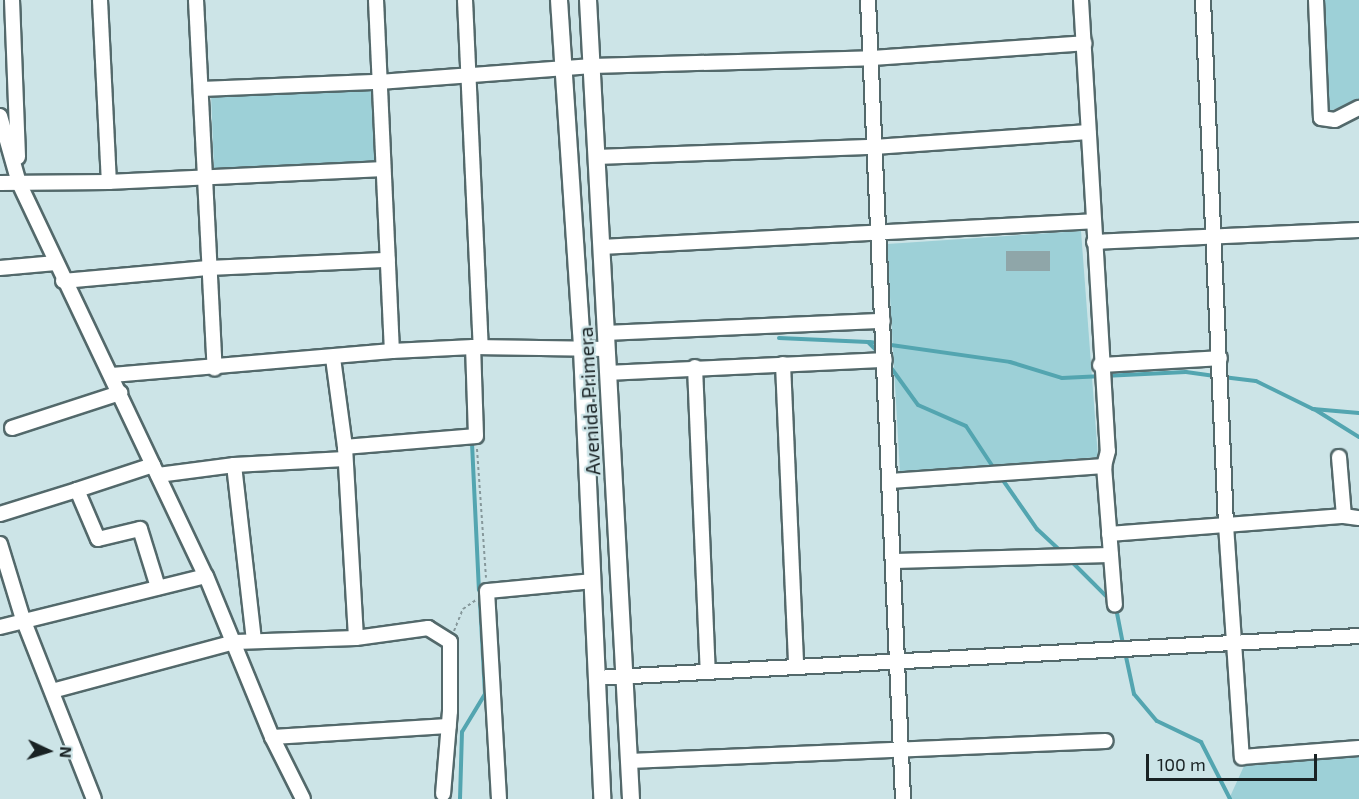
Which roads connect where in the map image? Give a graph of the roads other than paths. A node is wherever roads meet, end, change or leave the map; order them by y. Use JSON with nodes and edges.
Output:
{"nodes":[{"id":1,"x":12,"y":0,"type":"edge"},
{"id":2,"x":100,"y":0,"type":"edge"},
{"id":3,"x":196,"y":0,"type":"edge"},
{"id":4,"x":376,"y":0,"type":"edge"},
{"id":5,"x":465,"y":0,"type":"edge"},
{"id":6,"x":559,"y":0,"type":"edge"},
{"id":7,"x":588,"y":0,"type":"edge"},
{"id":8,"x":868,"y":0,"type":"edge"},
{"id":9,"x":1081,"y":0,"type":"edge"},
{"id":10,"x":1203,"y":0,"type":"edge"},
{"id":11,"x":1316,"y":0,"type":"edge"},
{"id":12,"x":1084,"y":44,"type":"junction"},
{"id":13,"x":872,"y":58,"type":"junction"},
{"id":14,"x":591,"y":66,"type":"junction"},
{"id":15,"x":563,"y":68,"type":"junction"},
{"id":16,"x":468,"y":75,"type":"junction"},
{"id":17,"x":379,"y":82,"type":"junction"},
{"id":18,"x":201,"y":89,"type":"junction"},
{"id":19,"x":1359,"y":108,"type":"edge"},
{"id":20,"x":0,"y":116,"type":"edge"},
{"id":21,"x":1088,"y":132,"type":"junction"},
{"id":22,"x":874,"y":147,"type":"junction"},
{"id":23,"x":596,"y":157,"type":"junction"},
{"id":24,"x":383,"y":169,"type":"junction"},
{"id":25,"x":205,"y":177,"type":"junction"},
{"id":26,"x":109,"y":182,"type":"junction"},
{"id":27,"x":0,"y":183,"type":"edge"},
{"id":28,"x":20,"y":183,"type":"junction"},
{"id":29,"x":1093,"y":221,"type":"junction"},
{"id":30,"x":1359,"y":230,"type":"edge"},
{"id":31,"x":878,"y":235,"type":"junction"},
{"id":32,"x":1214,"y":235,"type":"junction"},
{"id":33,"x":1094,"y":242,"type":"junction"},
{"id":34,"x":601,"y":247,"type":"junction"},
{"id":35,"x":388,"y":260,"type":"junction"},
{"id":36,"x":56,"y":263,"type":"junction"},
{"id":37,"x":0,"y":268,"type":"edge"},
{"id":38,"x":210,"y":268,"type":"junction"},
{"id":39,"x":63,"y":281,"type":"junction"},
{"id":40,"x":883,"y":321,"type":"junction"},
{"id":41,"x":606,"y":341,"type":"junction"},
{"id":42,"x":477,"y":347,"type":"junction"},
{"id":43,"x":582,"y":350,"type":"junction"},
{"id":44,"x":392,"y":351,"type":"junction"},
{"id":45,"x":333,"y":358,"type":"junction"},
{"id":46,"x":1220,"y":358,"type":"junction"},
{"id":47,"x":885,"y":360,"type":"junction"},
{"id":48,"x":783,"y":364,"type":"junction"},
{"id":49,"x":1100,"y":365,"type":"junction"},
{"id":50,"x":695,"y":367,"type":"junction"},
{"id":51,"x":215,"y":369,"type":"junction"},
{"id":52,"x":608,"y":373,"type":"junction"},
{"id":53,"x":112,"y":375,"type":"junction"},
{"id":54,"x":120,"y":393,"type":"junction"},
{"id":55,"x":12,"y":428,"type":"dead end"},
{"id":56,"x":345,"y":453,"type":"junction"},
{"id":57,"x":1339,"y":457,"type":"dead end"},
{"id":58,"x":234,"y":465,"type":"junction"},
{"id":59,"x":1104,"y":466,"type":"junction"},
{"id":60,"x":156,"y":470,"type":"junction"},
{"id":61,"x":890,"y":481,"type":"junction"},
{"id":62,"x":77,"y":490,"type":"junction"},
{"id":63,"x":0,"y":514,"type":"edge"},
{"id":64,"x":1344,"y":516,"type":"junction"},
{"id":65,"x":1359,"y":518,"type":"edge"},
{"id":66,"x":1226,"y":525,"type":"junction"},
{"id":67,"x":1109,"y":534,"type":"junction"},
{"id":68,"x":0,"y":544,"type":"edge"},
{"id":69,"x":1111,"y":555,"type":"junction"},
{"id":70,"x":893,"y":561,"type":"junction"},
{"id":71,"x":206,"y":576,"type":"junction"},
{"id":72,"x":592,"y":581,"type":"junction"},
{"id":73,"x":158,"y":587,"type":"junction"},
{"id":74,"x":1115,"y":604,"type":"dead end"},
{"id":75,"x":22,"y":619,"type":"junction"},
{"id":76,"x":0,"y":627,"type":"edge"},
{"id":77,"x":1359,"y":636,"type":"edge"},
{"id":78,"x":356,"y":638,"type":"junction"},
{"id":79,"x":254,"y":641,"type":"junction"},
{"id":80,"x":235,"y":642,"type":"junction"},
{"id":81,"x":1232,"y":645,"type":"junction"},
{"id":82,"x":896,"y":661,"type":"junction"},
{"id":83,"x":796,"y":665,"type":"junction"},
{"id":84,"x":708,"y":671,"type":"junction"},
{"id":85,"x":625,"y":677,"type":"junction"},
{"id":86,"x":596,"y":678,"type":"junction"},
{"id":87,"x":52,"y":691,"type":"junction"},
{"id":88,"x":449,"y":726,"type":"junction"},
{"id":89,"x":272,"y":737,"type":"junction"},
{"id":90,"x":1106,"y":741,"type":"dead end"},
{"id":91,"x":1359,"y":748,"type":"edge"},
{"id":92,"x":902,"y":749,"type":"junction"},
{"id":93,"x":629,"y":761,"type":"junction"},
{"id":94,"x":443,"y":794,"type":"dead end"},
{"id":95,"x":94,"y":799,"type":"edge"},
{"id":96,"x":303,"y":799,"type":"edge"},
{"id":97,"x":499,"y":799,"type":"edge"},
{"id":98,"x":602,"y":799,"type":"edge"},
{"id":99,"x":632,"y":799,"type":"edge"},
{"id":100,"x":903,"y":799,"type":"edge"}],
"edges":[{"from":1,"to":28,"type":"street"},
{"from":2,"to":26,"type":"street"},
{"from":3,"to":18,"type":"street"},
{"from":4,"to":17,"type":"street"},
{"from":5,"to":16,"type":"street"},
{"from":6,"to":15,"type":"main road","name":"Avenida Primera"},
{"from":7,"to":14,"type":"main road","name":"Avenida Primera"},
{"from":8,"to":13,"type":"street"},
{"from":9,"to":12,"type":"street"},
{"from":10,"to":32,"type":"street"},
{"from":11,"to":19,"type":"street"},
{"from":12,"to":13,"type":"street"},
{"from":12,"to":21,"type":"street"},
{"from":13,"to":14,"type":"street"},
{"from":13,"to":22,"type":"street"},
{"from":14,"to":15,"type":"street"},
{"from":14,"to":23,"type":"main road","name":"Avenida Primera"},
{"from":15,"to":16,"type":"street"},
{"from":15,"to":43,"type":"main road","name":"Avenida Primera"},
{"from":16,"to":17,"type":"street"},
{"from":16,"to":42,"type":"street"},
{"from":17,"to":18,"type":"street"},
{"from":17,"to":24,"type":"street"},
{"from":18,"to":25,"type":"street"},
{"from":20,"to":28,"type":"street"},
{"from":21,"to":22,"type":"street"},
{"from":21,"to":29,"type":"street"},
{"from":22,"to":23,"type":"street"},
{"from":22,"to":31,"type":"street"},
{"from":23,"to":34,"type":"main road","name":"Avenida Primera"},
{"from":24,"to":25,"type":"street"},
{"from":24,"to":35,"type":"street"},
{"from":25,"to":26,"type":"street"},
{"from":25,"to":38,"type":"street"},
{"from":26,"to":28,"type":"street"},
{"from":27,"to":28,"type":"street"},
{"from":28,"to":36,"type":"street"},
{"from":29,"to":31,"type":"street"},
{"from":29,"to":33,"type":"street"},
{"from":30,"to":32,"type":"street"},
{"from":31,"to":34,"type":"street"},
{"from":31,"to":40,"type":"street"},
{"from":32,"to":33,"type":"street"},
{"from":32,"to":46,"type":"street"},
{"from":33,"to":49,"type":"street"},
{"from":34,"to":41,"type":"main road","name":"Avenida Primera"},
{"from":35,"to":38,"type":"street"},
{"from":35,"to":44,"type":"street"},
{"from":36,"to":37,"type":"street"},
{"from":36,"to":39,"type":"street"},
{"from":38,"to":39,"type":"street"},
{"from":38,"to":51,"type":"street"},
{"from":39,"to":53,"type":"street"},
{"from":40,"to":41,"type":"street"},
{"from":40,"to":47,"type":"street"},
{"from":41,"to":43,"type":"street"},
{"from":41,"to":52,"type":"main road","name":"Avenida Primera"},
{"from":42,"to":43,"type":"street"},
{"from":42,"to":44,"type":"street"},
{"from":42,"to":56,"type":"street"},
{"from":43,"to":72,"type":"main road","name":"Avenida Primera"},
{"from":44,"to":45,"type":"street"},
{"from":45,"to":51,"type":"street"},
{"from":45,"to":56,"type":"street"},
{"from":46,"to":49,"type":"street"},
{"from":46,"to":66,"type":"street"},
{"from":47,"to":48,"type":"street"},
{"from":47,"to":61,"type":"street"},
{"from":48,"to":50,"type":"street"},
{"from":48,"to":83,"type":"street"},
{"from":49,"to":59,"type":"street"},
{"from":50,"to":52,"type":"street"},
{"from":50,"to":84,"type":"street"},
{"from":51,"to":53,"type":"street"},
{"from":52,"to":85,"type":"main road","name":"Avenida Primera"},
{"from":53,"to":54,"type":"street"},
{"from":54,"to":55,"type":"street"},
{"from":54,"to":60,"type":"street"},
{"from":56,"to":58,"type":"street"},
{"from":56,"to":78,"type":"street"},
{"from":57,"to":64,"type":"street"},
{"from":58,"to":60,"type":"street"},
{"from":58,"to":79,"type":"street"},
{"from":59,"to":61,"type":"street"},
{"from":59,"to":67,"type":"street"},
{"from":60,"to":62,"type":"street"},
{"from":60,"to":71,"type":"street"},
{"from":61,"to":70,"type":"street"},
{"from":62,"to":63,"type":"street"},
{"from":62,"to":73,"type":"street"},
{"from":64,"to":65,"type":"street"},
{"from":64,"to":66,"type":"street"},
{"from":66,"to":67,"type":"street"},
{"from":66,"to":81,"type":"street"},
{"from":67,"to":69,"type":"street"},
{"from":68,"to":75,"type":"street"},
{"from":69,"to":70,"type":"street"},
{"from":69,"to":74,"type":"street"},
{"from":70,"to":82,"type":"street"},
{"from":71,"to":73,"type":"street"},
{"from":71,"to":80,"type":"street"},
{"from":72,"to":86,"type":"main road","name":"Avenida Primera"},
{"from":72,"to":97,"type":"street"},
{"from":73,"to":75,"type":"street"},
{"from":75,"to":76,"type":"street"},
{"from":75,"to":87,"type":"street"},
{"from":77,"to":81,"type":"street"},
{"from":78,"to":79,"type":"street"},
{"from":78,"to":88,"type":"street"},
{"from":79,"to":80,"type":"street"},
{"from":80,"to":87,"type":"street"},
{"from":80,"to":89,"type":"street"},
{"from":81,"to":82,"type":"street"},
{"from":81,"to":91,"type":"street"},
{"from":82,"to":83,"type":"street"},
{"from":82,"to":92,"type":"street"},
{"from":83,"to":84,"type":"street"},
{"from":84,"to":85,"type":"street"},
{"from":85,"to":86,"type":"street"},
{"from":85,"to":93,"type":"main road","name":"Avenida Primera"},
{"from":86,"to":98,"type":"main road","name":"Avenida Primera"},
{"from":87,"to":95,"type":"street"},
{"from":88,"to":89,"type":"street"},
{"from":88,"to":94,"type":"street"},
{"from":89,"to":96,"type":"street"},
{"from":90,"to":92,"type":"street"},
{"from":92,"to":93,"type":"street"},
{"from":92,"to":100,"type":"street"},
{"from":93,"to":99,"type":"main road","name":"Avenida Primera"}]}
